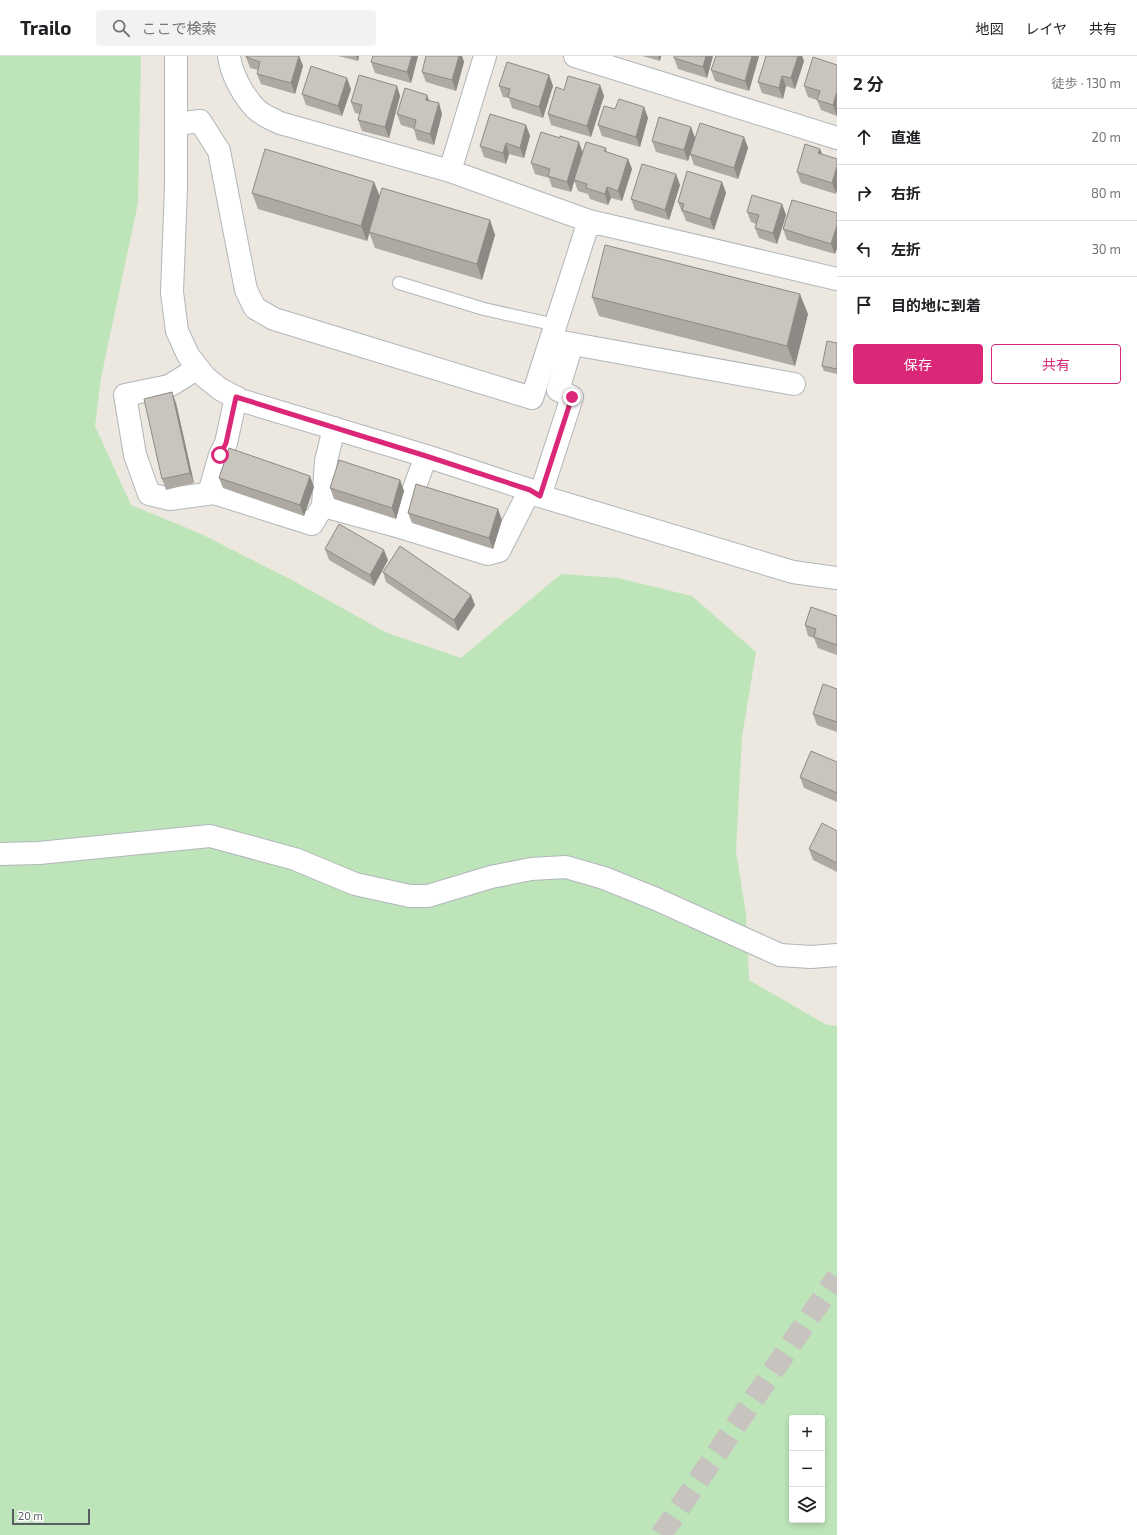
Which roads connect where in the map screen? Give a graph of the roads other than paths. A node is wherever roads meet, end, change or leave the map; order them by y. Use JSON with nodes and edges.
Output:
{"nodes":[{"id":1,"x":176,"y":56,"type":"edge"},
{"id":2,"x":229,"y":56,"type":"edge"},
{"id":3,"x":485,"y":56,"type":"edge"},
{"id":4,"x":575,"y":56,"type":"edge"},
{"id":5,"x":176,"y":124,"type":"junction"},
{"id":6,"x":837,"y":138,"type":"edge"},
{"id":7,"x":450,"y":171,"type":"junction"},
{"id":8,"x":589,"y":220,"type":"junction"},
{"id":9,"x":837,"y":279,"type":"edge"},
{"id":10,"x":399,"y":283,"type":"dead end"},
{"id":11,"x":560,"y":336,"type":"junction"},
{"id":12,"x":198,"y":368,"type":"junction"},
{"id":13,"x":794,"y":384,"type":"dead end"},
{"id":14,"x":236,"y":397,"type":"junction"},
{"id":15,"x":334,"y":428,"type":"junction"},
{"id":16,"x":426,"y":456,"type":"junction"},
{"id":17,"x":209,"y":493,"type":"junction"},
{"id":18,"x":535,"y":493,"type":"junction"},
{"id":19,"x":323,"y":506,"type":"junction"},
{"id":20,"x":400,"y":528,"type":"junction"},
{"id":21,"x":837,"y":578,"type":"edge"},
{"id":22,"x":0,"y":854,"type":"edge"},
{"id":23,"x":837,"y":955,"type":"edge"}],
"edges":[{"from":1,"to":5,"type":"street"},
{"from":2,"to":7,"type":"street"},
{"from":3,"to":7,"type":"street"},
{"from":4,"to":6,"type":"street"},
{"from":5,"to":11,"type":"street"},
{"from":5,"to":12,"type":"street"},
{"from":7,"to":8,"type":"street"},
{"from":8,"to":9,"type":"street"},
{"from":8,"to":11,"type":"street"},
{"from":10,"to":11,"type":"lane"},
{"from":11,"to":13,"type":"street"},
{"from":11,"to":18,"type":"street"},
{"from":12,"to":14,"type":"street"},
{"from":12,"to":17,"type":"street"},
{"from":14,"to":15,"type":"street"},
{"from":14,"to":17,"type":"street"},
{"from":15,"to":16,"type":"street"},
{"from":15,"to":19,"type":"street"},
{"from":16,"to":18,"type":"street"},
{"from":16,"to":20,"type":"street"},
{"from":17,"to":19,"type":"street"},
{"from":18,"to":20,"type":"street"},
{"from":18,"to":21,"type":"street"},
{"from":19,"to":20,"type":"street"},
{"from":22,"to":23,"type":"street"}]}
